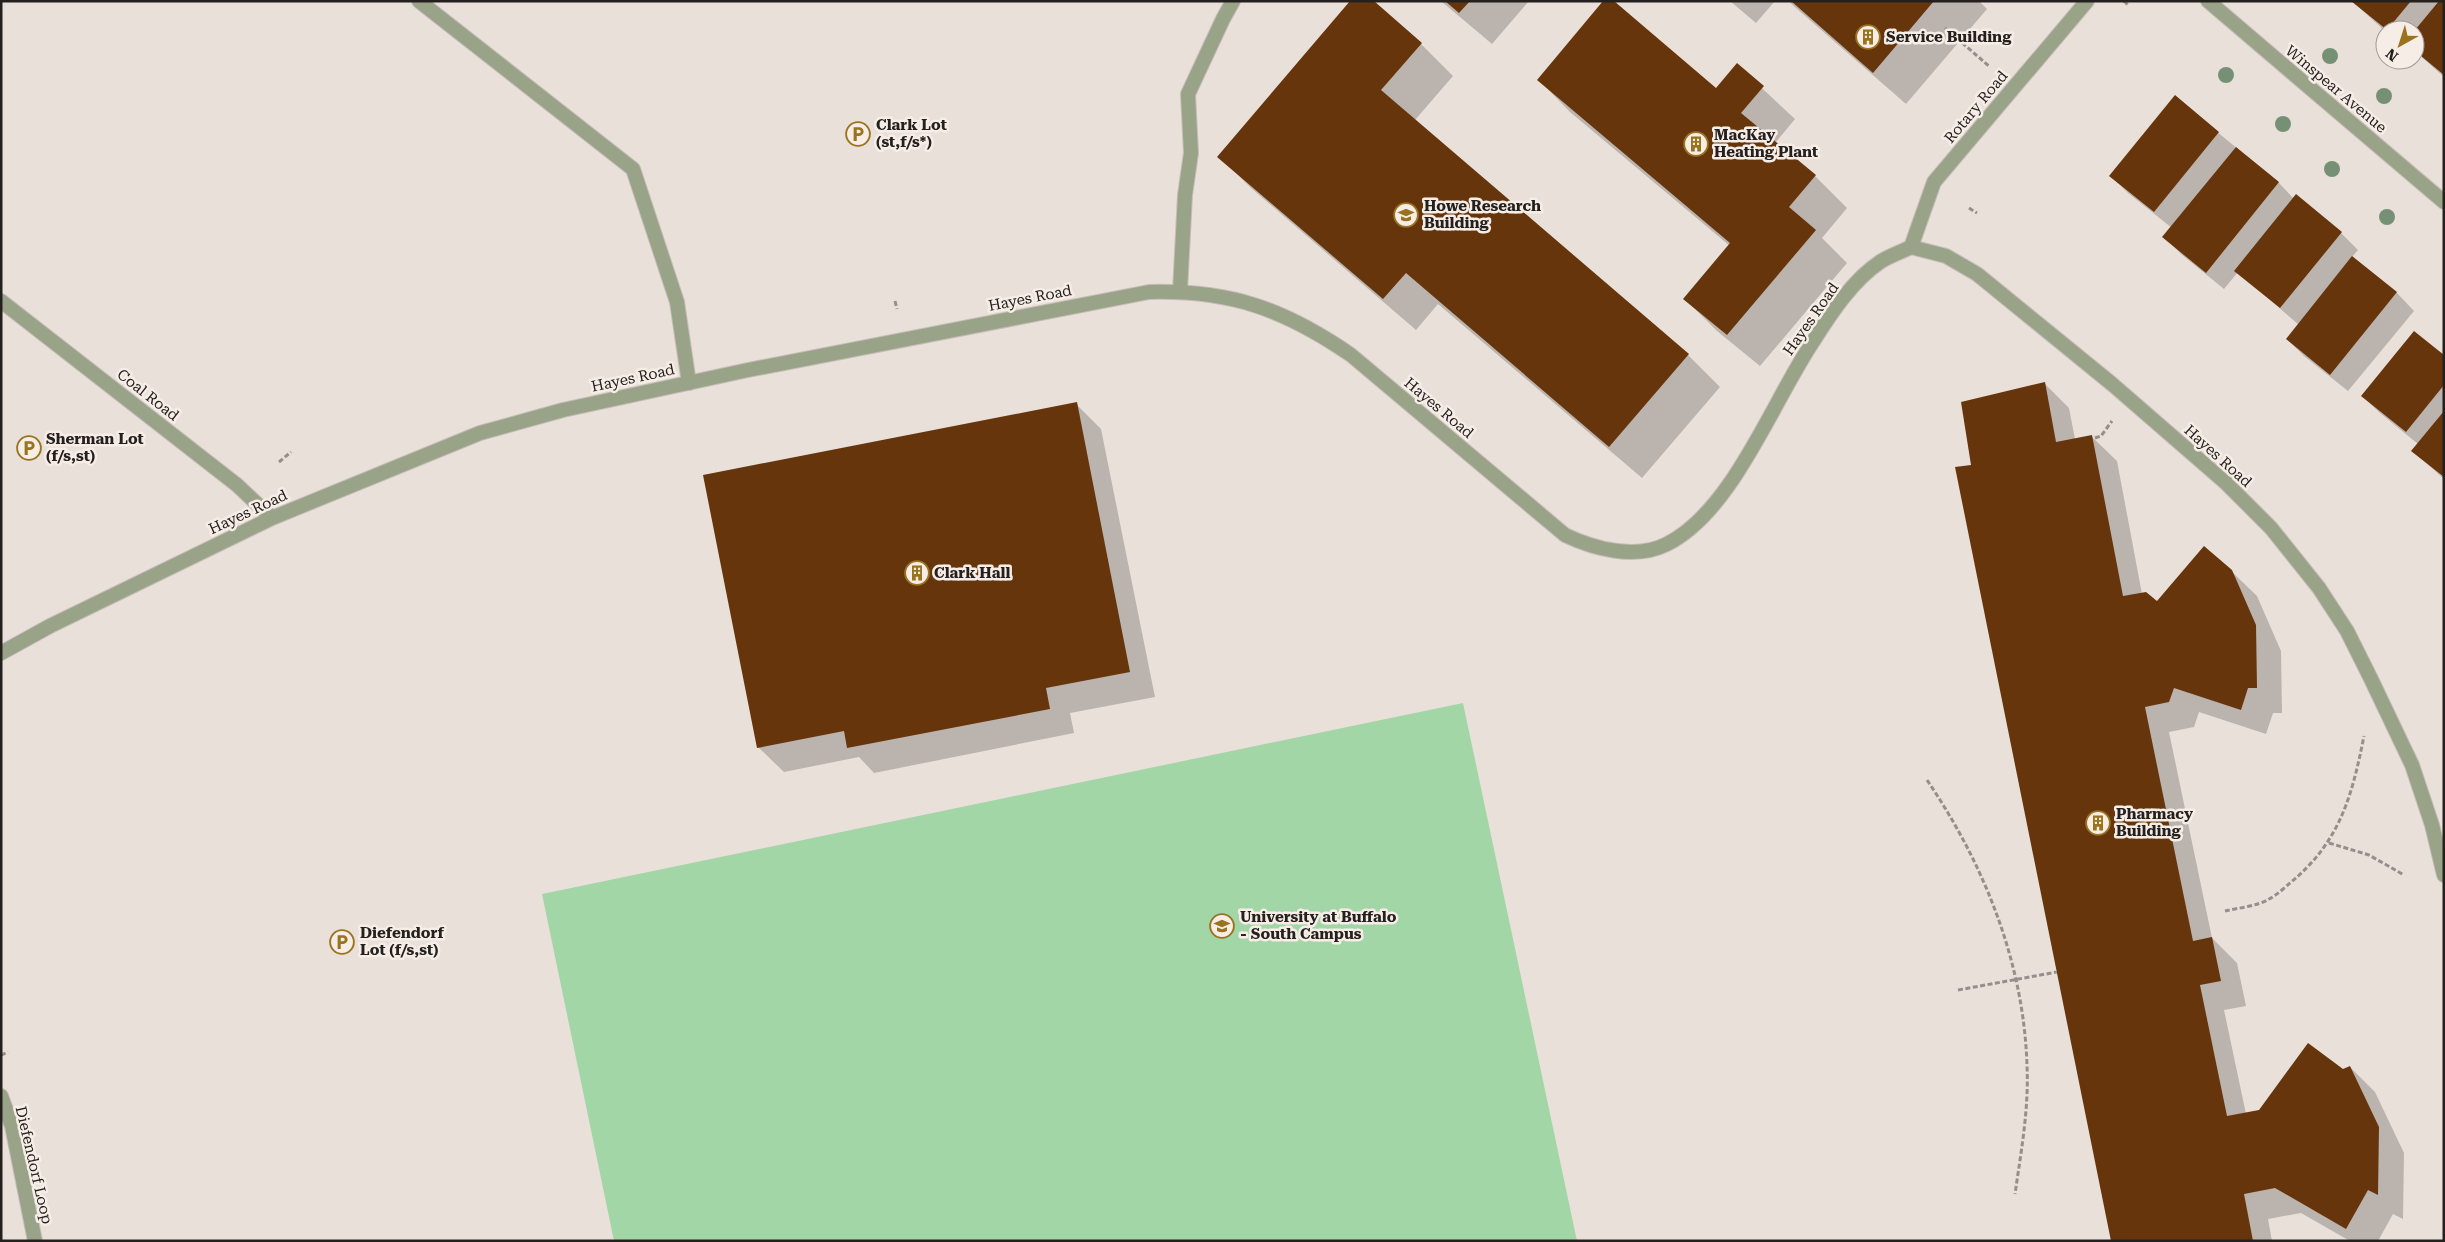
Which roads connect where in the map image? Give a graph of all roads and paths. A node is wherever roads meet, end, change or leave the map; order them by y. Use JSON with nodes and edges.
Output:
{"nodes":[{"id":1,"x":419,"y":1,"type":"edge"},
{"id":2,"x":1233,"y":1,"type":"edge"},
{"id":3,"x":2087,"y":1,"type":"edge"},
{"id":4,"x":2124,"y":1,"type":"edge"},
{"id":5,"x":2208,"y":1,"type":"edge"},
{"id":6,"x":2129,"y":6,"type":"dead end"},
{"id":7,"x":1945,"y":28,"type":"dead end"},
{"id":8,"x":1990,"y":67,"type":"dead end"},
{"id":9,"x":2444,"y":202,"type":"edge"},
{"id":10,"x":1970,"y":208,"type":"dead end"},
{"id":11,"x":1977,"y":213,"type":"dead end"},
{"id":12,"x":1910,"y":246,"type":"junction"},
{"id":13,"x":1180,"y":291,"type":"junction"},
{"id":14,"x":1,"y":301,"type":"edge"},
{"id":15,"x":895,"y":301,"type":"dead end"},
{"id":16,"x":897,"y":309,"type":"dead end"},
{"id":17,"x":689,"y":383,"type":"junction"},
{"id":18,"x":2112,"y":421,"type":"dead end"},
{"id":19,"x":2095,"y":438,"type":"dead end"},
{"id":20,"x":292,"y":452,"type":"dead end"},
{"id":21,"x":279,"y":462,"type":"dead end"},
{"id":22,"x":272,"y":518,"type":"junction"},
{"id":23,"x":1,"y":653,"type":"edge"},
{"id":24,"x":2364,"y":735,"type":"dead end"},
{"id":25,"x":1927,"y":780,"type":"dead end"},
{"id":26,"x":2329,"y":843,"type":"junction"},
{"id":27,"x":2404,"y":875,"type":"dead end"},
{"id":28,"x":2444,"y":875,"type":"edge"},
{"id":29,"x":2225,"y":911,"type":"dead end"},
{"id":30,"x":2057,"y":972,"type":"dead end"},
{"id":31,"x":2016,"y":980,"type":"junction"},
{"id":32,"x":1958,"y":990,"type":"dead end"},
{"id":33,"x":8,"y":1052,"type":"dead end"},
{"id":34,"x":1,"y":1055,"type":"edge"},
{"id":35,"x":1,"y":1096,"type":"edge"},
{"id":36,"x":2015,"y":1194,"type":"dead end"},
{"id":37,"x":35,"y":1241,"type":"edge"}],
"edges":[{"from":1,"to":17,"type":"street"},
{"from":2,"to":13,"type":"street"},
{"from":3,"to":12,"type":"street","name":"Rotary Road"},
{"from":4,"to":6,"type":"path"},
{"from":5,"to":9,"type":"street","name":"Winspear Avenue"},
{"from":7,"to":8,"type":"path"},
{"from":10,"to":11,"type":"path"},
{"from":12,"to":13,"type":"street","name":"Hayes Road"},
{"from":12,"to":28,"type":"street","name":"Hayes Road"},
{"from":13,"to":17,"type":"street","name":"Hayes Road"},
{"from":14,"to":22,"type":"street","name":"Coal Road"},
{"from":15,"to":16,"type":"path"},
{"from":17,"to":22,"type":"street","name":"Hayes Road"},
{"from":18,"to":19,"type":"path"},
{"from":20,"to":21,"type":"path"},
{"from":22,"to":23,"type":"street","name":"Hayes Road"},
{"from":24,"to":26,"type":"path"},
{"from":25,"to":31,"type":"path"},
{"from":26,"to":27,"type":"path"},
{"from":26,"to":29,"type":"path"},
{"from":30,"to":31,"type":"path"},
{"from":31,"to":32,"type":"path"},
{"from":31,"to":36,"type":"path"},
{"from":33,"to":34,"type":"path"},
{"from":35,"to":37,"type":"street","name":"Diefendorf Loop"}]}
